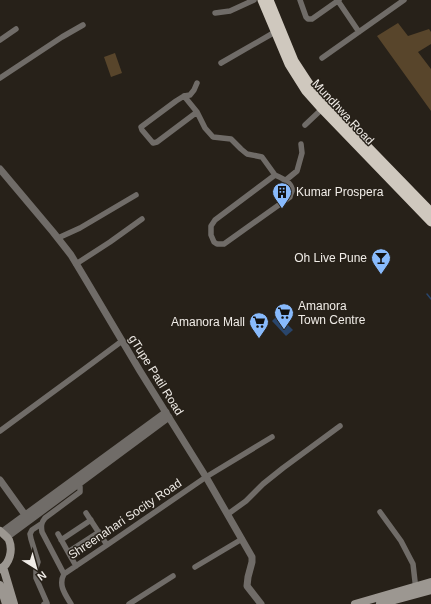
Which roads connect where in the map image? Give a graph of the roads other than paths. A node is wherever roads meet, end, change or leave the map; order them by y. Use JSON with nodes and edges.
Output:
{"nodes":[{"id":1,"x":254,"y":0,"type":"edge"},
{"id":2,"x":262,"y":0,"type":"edge"},
{"id":3,"x":269,"y":0,"type":"edge"},
{"id":4,"x":300,"y":0,"type":"edge"},
{"id":5,"x":339,"y":0,"type":"edge"},
{"id":6,"x":404,"y":0,"type":"edge"},
{"id":7,"x":215,"y":13,"type":"dead end"},
{"id":8,"x":83,"y":24,"type":"dead end"},
{"id":9,"x":16,"y":30,"type":"dead end"},
{"id":10,"x":275,"y":32,"type":"junction"},
{"id":11,"x":360,"y":32,"type":"junction"},
{"id":12,"x":0,"y":40,"type":"edge"},
{"id":13,"x":322,"y":58,"type":"dead end"},
{"id":14,"x":221,"y":63,"type":"dead end"},
{"id":15,"x":0,"y":78,"type":"edge"},
{"id":16,"x":197,"y":83,"type":"dead end"},
{"id":17,"x":184,"y":96,"type":"junction"},
{"id":18,"x":322,"y":109,"type":"junction"},
{"id":19,"x":197,"y":112,"type":"junction"},
{"id":20,"x":305,"y":125,"type":"dead end"},
{"id":21,"x":301,"y":144,"type":"dead end"},
{"id":22,"x":0,"y":169,"type":"edge"},
{"id":23,"x":274,"y":175,"type":"junction"},
{"id":24,"x":286,"y":180,"type":"junction"},
{"id":25,"x":136,"y":195,"type":"dead end"},
{"id":26,"x":431,"y":212,"type":"edge"},
{"id":27,"x":142,"y":219,"type":"dead end"},
{"id":28,"x":431,"y":222,"type":"edge"},
{"id":29,"x":58,"y":238,"type":"junction"},
{"id":30,"x":76,"y":264,"type":"junction"},
{"id":31,"x":122,"y":341,"type":"junction"},
{"id":32,"x":167,"y":414,"type":"junction"},
{"id":33,"x":340,"y":426,"type":"dead end"},
{"id":34,"x":0,"y":431,"type":"edge"},
{"id":35,"x":272,"y":436,"type":"dead end"},
{"id":36,"x":206,"y":477,"type":"junction"},
{"id":37,"x":0,"y":480,"type":"edge"},
{"id":38,"x":53,"y":503,"type":"junction"},
{"id":39,"x":86,"y":512,"type":"dead end"},
{"id":40,"x":380,"y":512,"type":"dead end"},
{"id":41,"x":228,"y":514,"type":"junction"},
{"id":42,"x":27,"y":518,"type":"junction"},
{"id":43,"x":91,"y":520,"type":"junction"},
{"id":44,"x":41,"y":524,"type":"junction"},
{"id":45,"x":99,"y":532,"type":"junction"},
{"id":46,"x":3,"y":533,"type":"edge"},
{"id":47,"x":58,"y":534,"type":"dead end"},
{"id":48,"x":242,"y":539,"type":"junction"},
{"id":49,"x":61,"y":540,"type":"junction"},
{"id":50,"x":107,"y":545,"type":"junction"},
{"id":51,"x":68,"y":552,"type":"junction"},
{"id":52,"x":76,"y":566,"type":"junction"},
{"id":53,"x":195,"y":567,"type":"dead end"},
{"id":54,"x":2,"y":568,"type":"edge"},
{"id":55,"x":64,"y":574,"type":"junction"},
{"id":56,"x":173,"y":576,"type":"dead end"},
{"id":57,"x":431,"y":582,"type":"edge"},
{"id":58,"x":0,"y":585,"type":"edge"},
{"id":59,"x":416,"y":590,"type":"junction"},
{"id":60,"x":431,"y":590,"type":"edge"},
{"id":61,"x":6,"y":604,"type":"edge"},
{"id":62,"x":14,"y":604,"type":"edge"},
{"id":63,"x":44,"y":604,"type":"edge"},
{"id":64,"x":71,"y":604,"type":"edge"},
{"id":65,"x":129,"y":604,"type":"edge"},
{"id":66,"x":261,"y":604,"type":"edge"},
{"id":67,"x":356,"y":604,"type":"edge"},
{"id":68,"x":380,"y":604,"type":"edge"}],
"edges":[{"from":1,"to":7,"type":"street"},
{"from":2,"to":10,"type":"highway","name":"Mundhwa Road"},
{"from":3,"to":26,"type":"highway","name":"Mundhwa Road"},
{"from":4,"to":5,"type":"street"},
{"from":5,"to":11,"type":"street"},
{"from":6,"to":11,"type":"street"},
{"from":8,"to":15,"type":"street"},
{"from":9,"to":12,"type":"street"},
{"from":10,"to":14,"type":"street"},
{"from":10,"to":18,"type":"highway","name":"Mundhwa Road"},
{"from":11,"to":13,"type":"street"},
{"from":16,"to":17,"type":"street"},
{"from":17,"to":19,"type":"street"},
{"from":17,"to":19,"type":"street"},
{"from":18,"to":20,"type":"street"},
{"from":18,"to":28,"type":"highway","name":"Mundhwa Road"},
{"from":19,"to":23,"type":"street"},
{"from":21,"to":24,"type":"street"},
{"from":22,"to":29,"type":"street","name":"gTupe Patil Road"},
{"from":23,"to":24,"type":"street"},
{"from":23,"to":24,"type":"street"},
{"from":25,"to":29,"type":"street"},
{"from":27,"to":30,"type":"street"},
{"from":29,"to":30,"type":"street","name":"gTupe Patil Road"},
{"from":30,"to":31,"type":"street","name":"gTupe Patil Road"},
{"from":31,"to":32,"type":"street","name":"gTupe Patil Road"},
{"from":31,"to":34,"type":"street"},
{"from":32,"to":36,"type":"street","name":"gTupe Patil Road"},
{"from":32,"to":38,"type":"street"},
{"from":33,"to":41,"type":"street"},
{"from":35,"to":36,"type":"street","name":"Shreenahari Socity Road"},
{"from":36,"to":41,"type":"street","name":"gTupe Patil Road"},
{"from":36,"to":50,"type":"street","name":"Shreenahari Socity Road"},
{"from":37,"to":42,"type":"street"},
{"from":38,"to":42,"type":"street"},
{"from":38,"to":44,"type":"street"},
{"from":39,"to":43,"type":"street"},
{"from":40,"to":59,"type":"street"},
{"from":41,"to":48,"type":"street","name":"gTupe Patil Road"},
{"from":42,"to":46,"type":"street"},
{"from":43,"to":45,"type":"street"},
{"from":43,"to":49,"type":"street"},
{"from":44,"to":55,"type":"street"},
{"from":44,"to":63,"type":"street"},
{"from":45,"to":50,"type":"street"},
{"from":45,"to":51,"type":"street"},
{"from":46,"to":54,"type":"main road"},
{"from":47,"to":49,"type":"street"},
{"from":48,"to":53,"type":"street"},
{"from":48,"to":66,"type":"street","name":"gTupe Patil Road"},
{"from":49,"to":51,"type":"street"},
{"from":50,"to":52,"type":"street","name":"Shreenahari Socity Road"},
{"from":51,"to":52,"type":"street"},
{"from":52,"to":55,"type":"street","name":"Shreenahari Socity Road"},
{"from":54,"to":62,"type":"main road"},
{"from":55,"to":64,"type":"street","name":"Shreenahari Socity Road"},
{"from":56,"to":65,"type":"street"},
{"from":57,"to":59,"type":"main road"},
{"from":58,"to":61,"type":"main road"},
{"from":59,"to":60,"type":"main road"},
{"from":59,"to":67,"type":"main road"},
{"from":59,"to":68,"type":"main road"}]}
